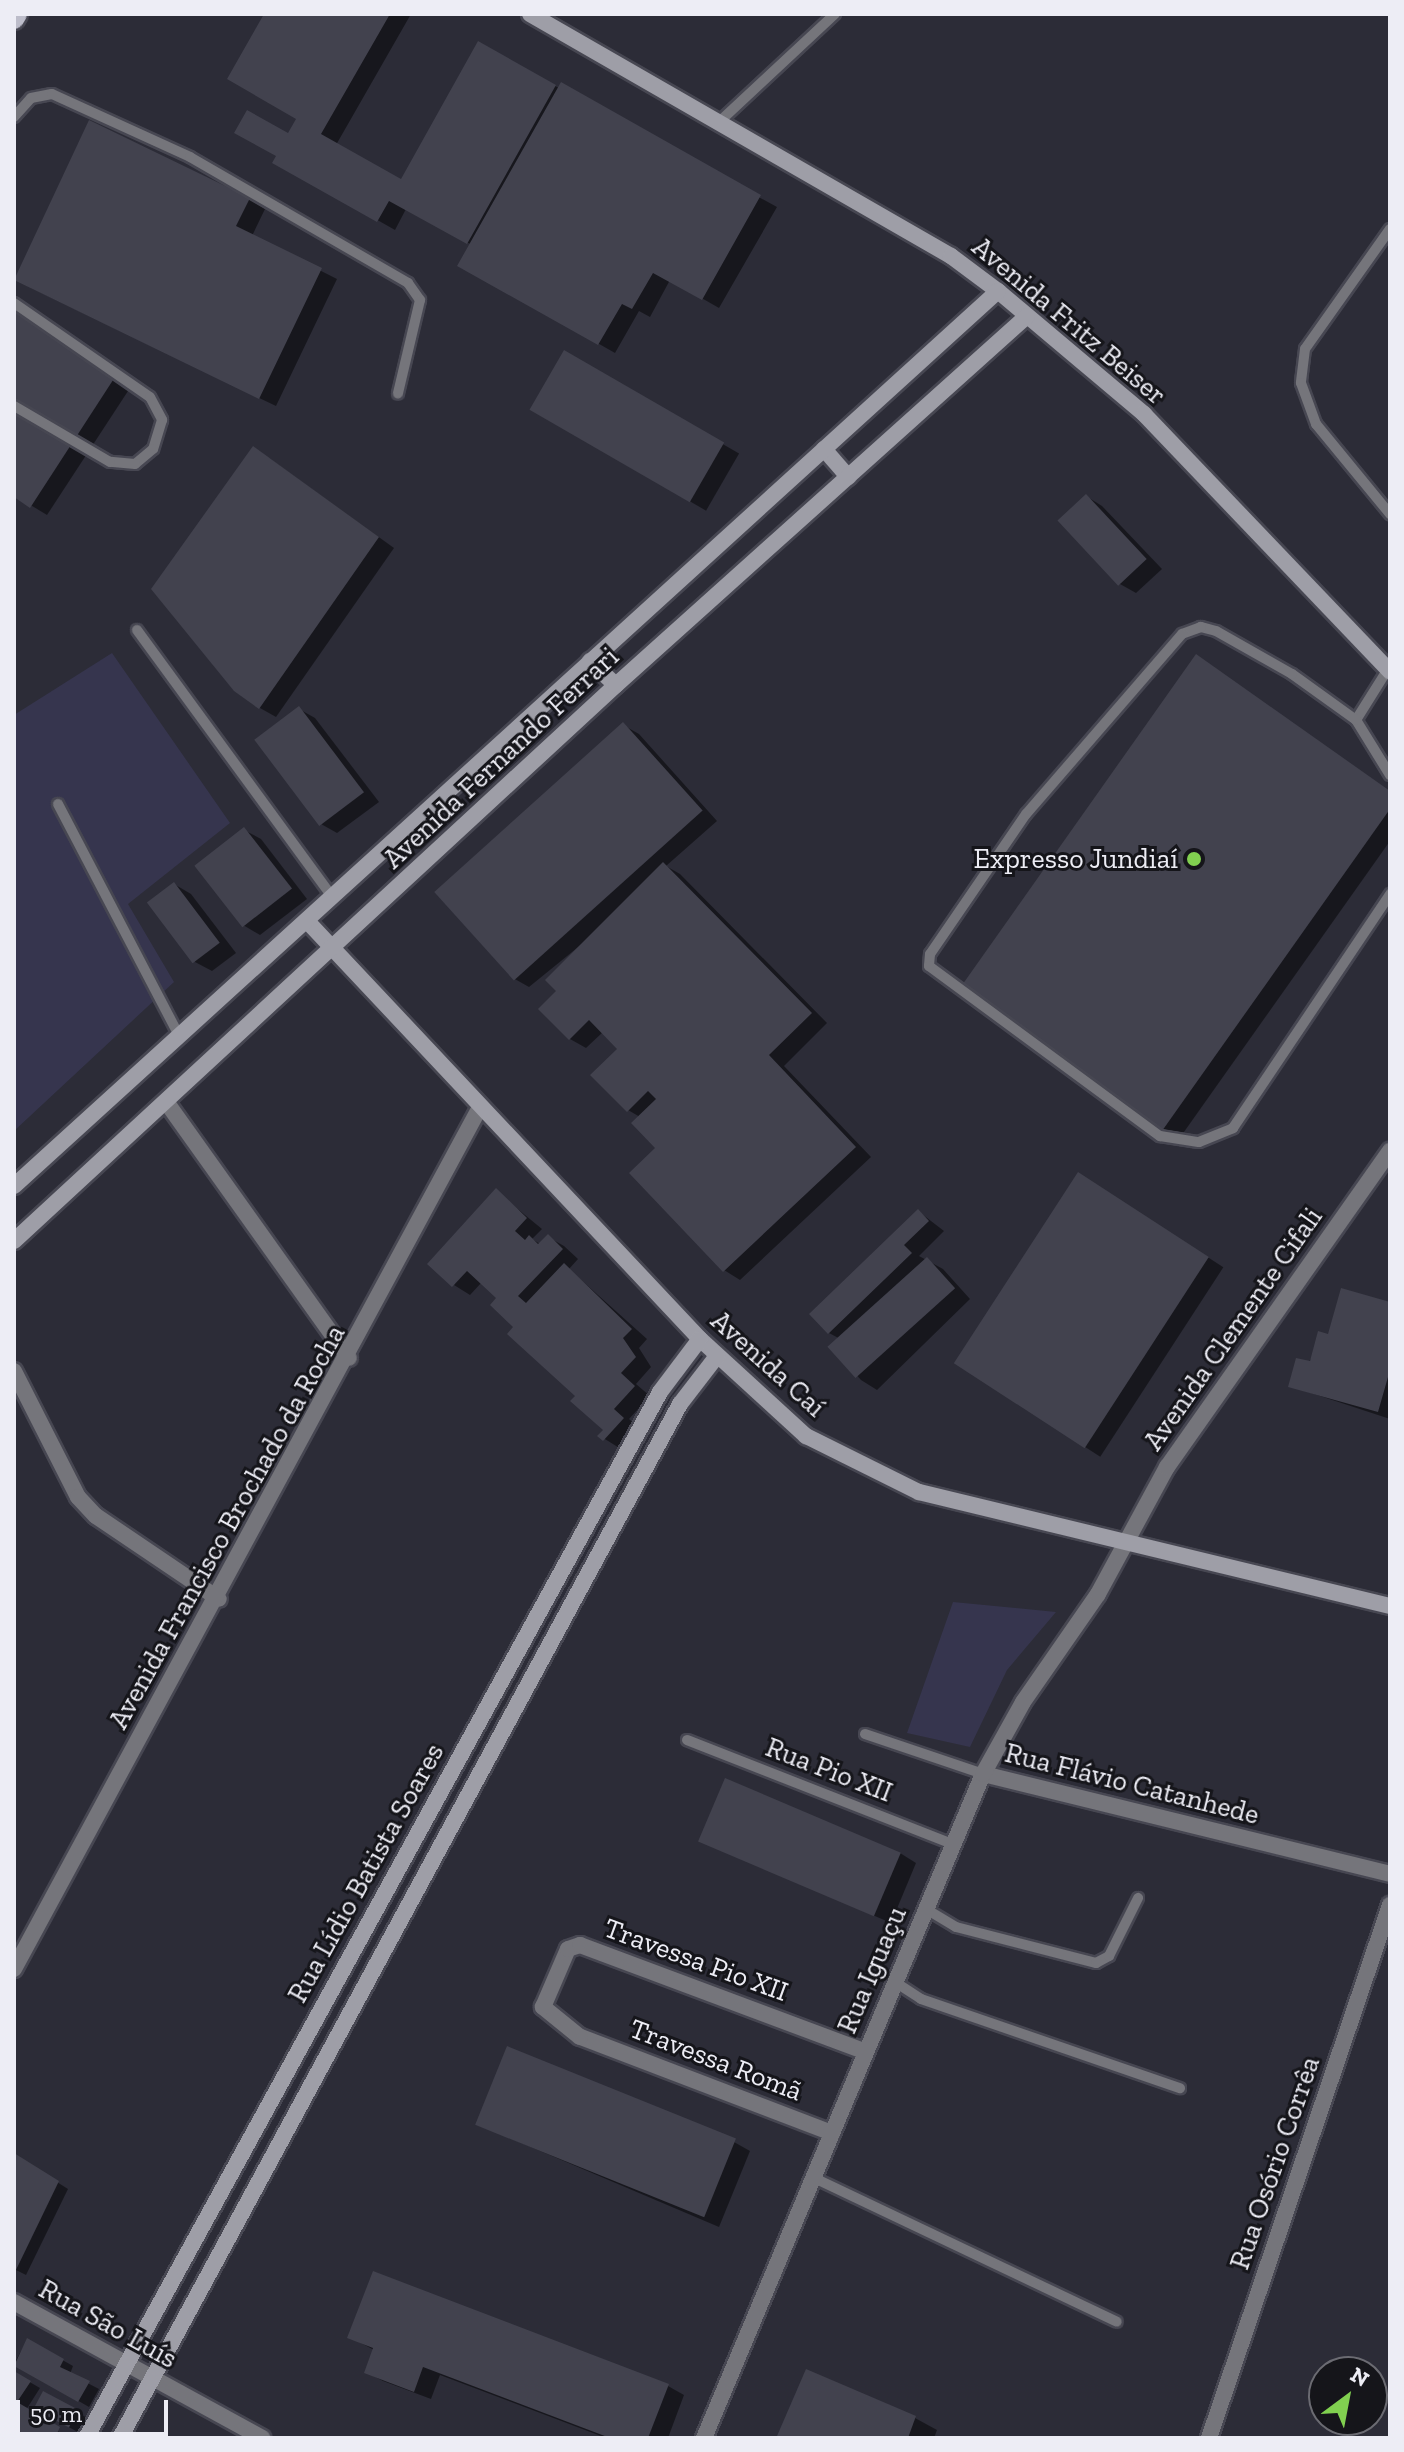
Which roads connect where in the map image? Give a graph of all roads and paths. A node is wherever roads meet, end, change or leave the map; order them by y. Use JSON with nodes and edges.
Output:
{"nodes":[{"id":1,"x":530,"y":14,"type":"edge"},
{"id":2,"x":835,"y":14,"type":"edge"},
{"id":3,"x":14,"y":117,"type":"edge"},
{"id":4,"x":718,"y":123,"type":"junction"},
{"id":5,"x":1390,"y":229,"type":"edge"},
{"id":6,"x":998,"y":291,"type":"junction"},
{"id":7,"x":14,"y":303,"type":"edge"},
{"id":8,"x":1027,"y":316,"type":"junction"},
{"id":9,"x":398,"y":393,"type":"dead end"},
{"id":10,"x":14,"y":406,"type":"edge"},
{"id":11,"x":824,"y":449,"type":"junction"},
{"id":12,"x":848,"y":477,"type":"junction"},
{"id":13,"x":1390,"y":514,"type":"edge"},
{"id":14,"x":137,"y":630,"type":"dead end"},
{"id":15,"x":590,"y":661,"type":"junction"},
{"id":16,"x":1389,"y":670,"type":"edge"},
{"id":17,"x":616,"y":685,"type":"junction"},
{"id":18,"x":1356,"y":720,"type":"junction"},
{"id":19,"x":1390,"y":775,"type":"edge"},
{"id":20,"x":58,"y":804,"type":"dead end"},
{"id":21,"x":1390,"y":894,"type":"edge"},
{"id":22,"x":333,"y":898,"type":"junction"},
{"id":23,"x":307,"y":921,"type":"junction"},
{"id":24,"x":332,"y":951,"type":"junction"},
{"id":25,"x":178,"y":1034,"type":"junction"},
{"id":26,"x":167,"y":1103,"type":"junction"},
{"id":27,"x":480,"y":1107,"type":"junction"},
{"id":28,"x":1390,"y":1151,"type":"edge"},
{"id":29,"x":14,"y":1186,"type":"edge"},
{"id":30,"x":14,"y":1241,"type":"edge"},
{"id":31,"x":700,"y":1339,"type":"junction"},
{"id":32,"x":717,"y":1356,"type":"junction"},
{"id":33,"x":349,"y":1358,"type":"junction"},
{"id":34,"x":14,"y":1371,"type":"edge"},
{"id":35,"x":612,"y":1478,"type":"junction"},
{"id":36,"x":634,"y":1490,"type":"junction"},
{"id":37,"x":1124,"y":1542,"type":"junction"},
{"id":38,"x":219,"y":1599,"type":"junction"},
{"id":39,"x":1390,"y":1606,"type":"edge"},
{"id":40,"x":865,"y":1734,"type":"dead end"},
{"id":41,"x":687,"y":1740,"type":"dead end"},
{"id":42,"x":983,"y":1774,"type":"junction"},
{"id":43,"x":447,"y":1777,"type":"junction"},
{"id":44,"x":471,"y":1789,"type":"junction"},
{"id":45,"x":953,"y":1844,"type":"junction"},
{"id":46,"x":1390,"y":1874,"type":"edge"},
{"id":47,"x":1138,"y":1898,"type":"dead end"},
{"id":48,"x":1390,"y":1905,"type":"edge"},
{"id":49,"x":926,"y":1909,"type":"junction"},
{"id":50,"x":14,"y":1969,"type":"edge"},
{"id":51,"x":895,"y":1982,"type":"junction"},
{"id":52,"x":313,"y":2024,"type":"junction"},
{"id":53,"x":338,"y":2037,"type":"junction"},
{"id":54,"x":580,"y":2037,"type":"joint"},
{"id":55,"x":866,"y":2052,"type":"junction"},
{"id":56,"x":1180,"y":2088,"type":"dead end"},
{"id":57,"x":832,"y":2133,"type":"junction"},
{"id":58,"x":245,"y":2149,"type":"junction"},
{"id":59,"x":269,"y":2164,"type":"junction"},
{"id":60,"x":814,"y":2178,"type":"junction"},
{"id":61,"x":205,"y":2219,"type":"junction"},
{"id":62,"x":231,"y":2233,"type":"junction"},
{"id":63,"x":14,"y":2302,"type":"edge"},
{"id":64,"x":1117,"y":2322,"type":"dead end"},
{"id":65,"x":125,"y":2363,"type":"junction"},
{"id":66,"x":152,"y":2378,"type":"junction"},
{"id":67,"x":86,"y":2438,"type":"edge"},
{"id":68,"x":120,"y":2438,"type":"edge"},
{"id":69,"x":262,"y":2438,"type":"edge"},
{"id":70,"x":704,"y":2438,"type":"edge"},
{"id":71,"x":1209,"y":2438,"type":"edge"}],
"edges":[{"from":1,"to":4,"type":"main road","name":"Avenida Fritz Beiser"},
{"from":2,"to":4,"type":"lane"},
{"from":3,"to":9,"type":"lane"},
{"from":4,"to":6,"type":"main road","name":"Avenida Fritz Beiser"},
{"from":5,"to":13,"type":"lane"},
{"from":6,"to":8,"type":"main road","name":"Avenida Fritz Beiser"},
{"from":6,"to":11,"type":"main road","name":"Avenida Fernando Ferrari"},
{"from":7,"to":10,"type":"lane"},
{"from":8,"to":12,"type":"main road","name":"Avenida Fernando Ferrari"},
{"from":8,"to":16,"type":"main road","name":"Avenida Fritz Beiser"},
{"from":11,"to":12,"type":"main road"},
{"from":11,"to":15,"type":"main road","name":"Avenida Fernando Ferrari"},
{"from":12,"to":17,"type":"main road","name":"Avenida Fernando Ferrari"},
{"from":14,"to":22,"type":"lane"},
{"from":15,"to":17,"type":"main road"},
{"from":15,"to":22,"type":"main road","name":"Avenida Fernando Ferrari"},
{"from":16,"to":18,"type":"lane"},
{"from":17,"to":24,"type":"main road","name":"Avenida Fernando Ferrari"},
{"from":18,"to":19,"type":"lane"},
{"from":18,"to":21,"type":"lane"},
{"from":20,"to":25,"type":"lane"},
{"from":22,"to":23,"type":"main road","name":"Avenida Fernando Ferrari"},
{"from":23,"to":24,"type":"main road","name":"Avenida Caí"},
{"from":23,"to":25,"type":"main road","name":"Avenida Fernando Ferrari"},
{"from":24,"to":26,"type":"main road","name":"Avenida Fernando Ferrari"},
{"from":24,"to":27,"type":"main road","name":"Avenida Caí"},
{"from":25,"to":29,"type":"main road","name":"Avenida Fernando Ferrari"},
{"from":26,"to":30,"type":"main road","name":"Avenida Fernando Ferrari"},
{"from":26,"to":33,"type":"street"},
{"from":27,"to":31,"type":"main road","name":"Avenida Caí"},
{"from":27,"to":33,"type":"street","name":"Avenida Francisco Brochado da Rocha"},
{"from":28,"to":37,"type":"street","name":"Avenida Clemente Cifali"},
{"from":31,"to":32,"type":"main road","name":"Avenida Caí"},
{"from":31,"to":35,"type":"main road","name":"Rua Lídio Batista Soares"},
{"from":32,"to":36,"type":"main road","name":"Rua Lídio Batista Soares"},
{"from":32,"to":37,"type":"main road","name":"Avenida Caí"},
{"from":33,"to":38,"type":"street","name":"Avenida Francisco Brochado da Rocha"},
{"from":34,"to":38,"type":"street"},
{"from":35,"to":36,"type":"main road"},
{"from":35,"to":43,"type":"main road","name":"Rua Lídio Batista Soares"},
{"from":36,"to":44,"type":"main road","name":"Rua Lídio Batista Soares"},
{"from":37,"to":39,"type":"main road","name":"Avenida Caí"},
{"from":37,"to":42,"type":"street","name":"Rua Iguaçu"},
{"from":38,"to":50,"type":"street","name":"Avenida Francisco Brochado da Rocha"},
{"from":40,"to":42,"type":"lane","name":"Rua Flávio Catanhede"},
{"from":41,"to":45,"type":"lane","name":"Rua Pio XII"},
{"from":42,"to":45,"type":"street","name":"Rua Iguaçu"},
{"from":42,"to":46,"type":"street","name":"Rua Flávio Catanhede"},
{"from":43,"to":44,"type":"main road"},
{"from":43,"to":52,"type":"main road","name":"Rua Lídio Batista Soares"},
{"from":44,"to":53,"type":"main road","name":"Rua Lídio Batista Soares"},
{"from":45,"to":49,"type":"street","name":"Rua Iguaçu"},
{"from":47,"to":49,"type":"lane"},
{"from":48,"to":71,"type":"street","name":"Rua Osório Corrêa"},
{"from":49,"to":51,"type":"street","name":"Rua Iguaçu"},
{"from":51,"to":55,"type":"street","name":"Rua Iguaçu"},
{"from":51,"to":56,"type":"lane"},
{"from":52,"to":53,"type":"main road"},
{"from":52,"to":58,"type":"main road","name":"Rua Lídio Batista Soares"},
{"from":53,"to":59,"type":"main road","name":"Rua Lídio Batista Soares"},
{"from":54,"to":55,"type":"street","name":"Travessa Pio XII"},
{"from":54,"to":57,"type":"street","name":"Travessa Romã"},
{"from":55,"to":57,"type":"street","name":"Rua Iguaçu"},
{"from":57,"to":60,"type":"street","name":"Rua Iguaçu"},
{"from":58,"to":59,"type":"main road"},
{"from":58,"to":61,"type":"main road","name":"Rua Lídio Batista Soares"},
{"from":59,"to":62,"type":"main road","name":"Rua Lídio Batista Soares"},
{"from":60,"to":64,"type":"lane"},
{"from":60,"to":70,"type":"street","name":"Rua Iguaçu"},
{"from":61,"to":62,"type":"main road"},
{"from":61,"to":65,"type":"main road","name":"Rua Lídio Batista Soares"},
{"from":62,"to":66,"type":"main road","name":"Rua Lídio Batista Soares"},
{"from":63,"to":65,"type":"street","name":"Rua São Luís"},
{"from":65,"to":66,"type":"street","name":"Rua São Luís"},
{"from":65,"to":67,"type":"main road","name":"Rua Lídio Batista Soares"},
{"from":66,"to":68,"type":"main road","name":"Rua Lídio Batista Soares"},
{"from":66,"to":69,"type":"street","name":"Rua São Luís"}]}
